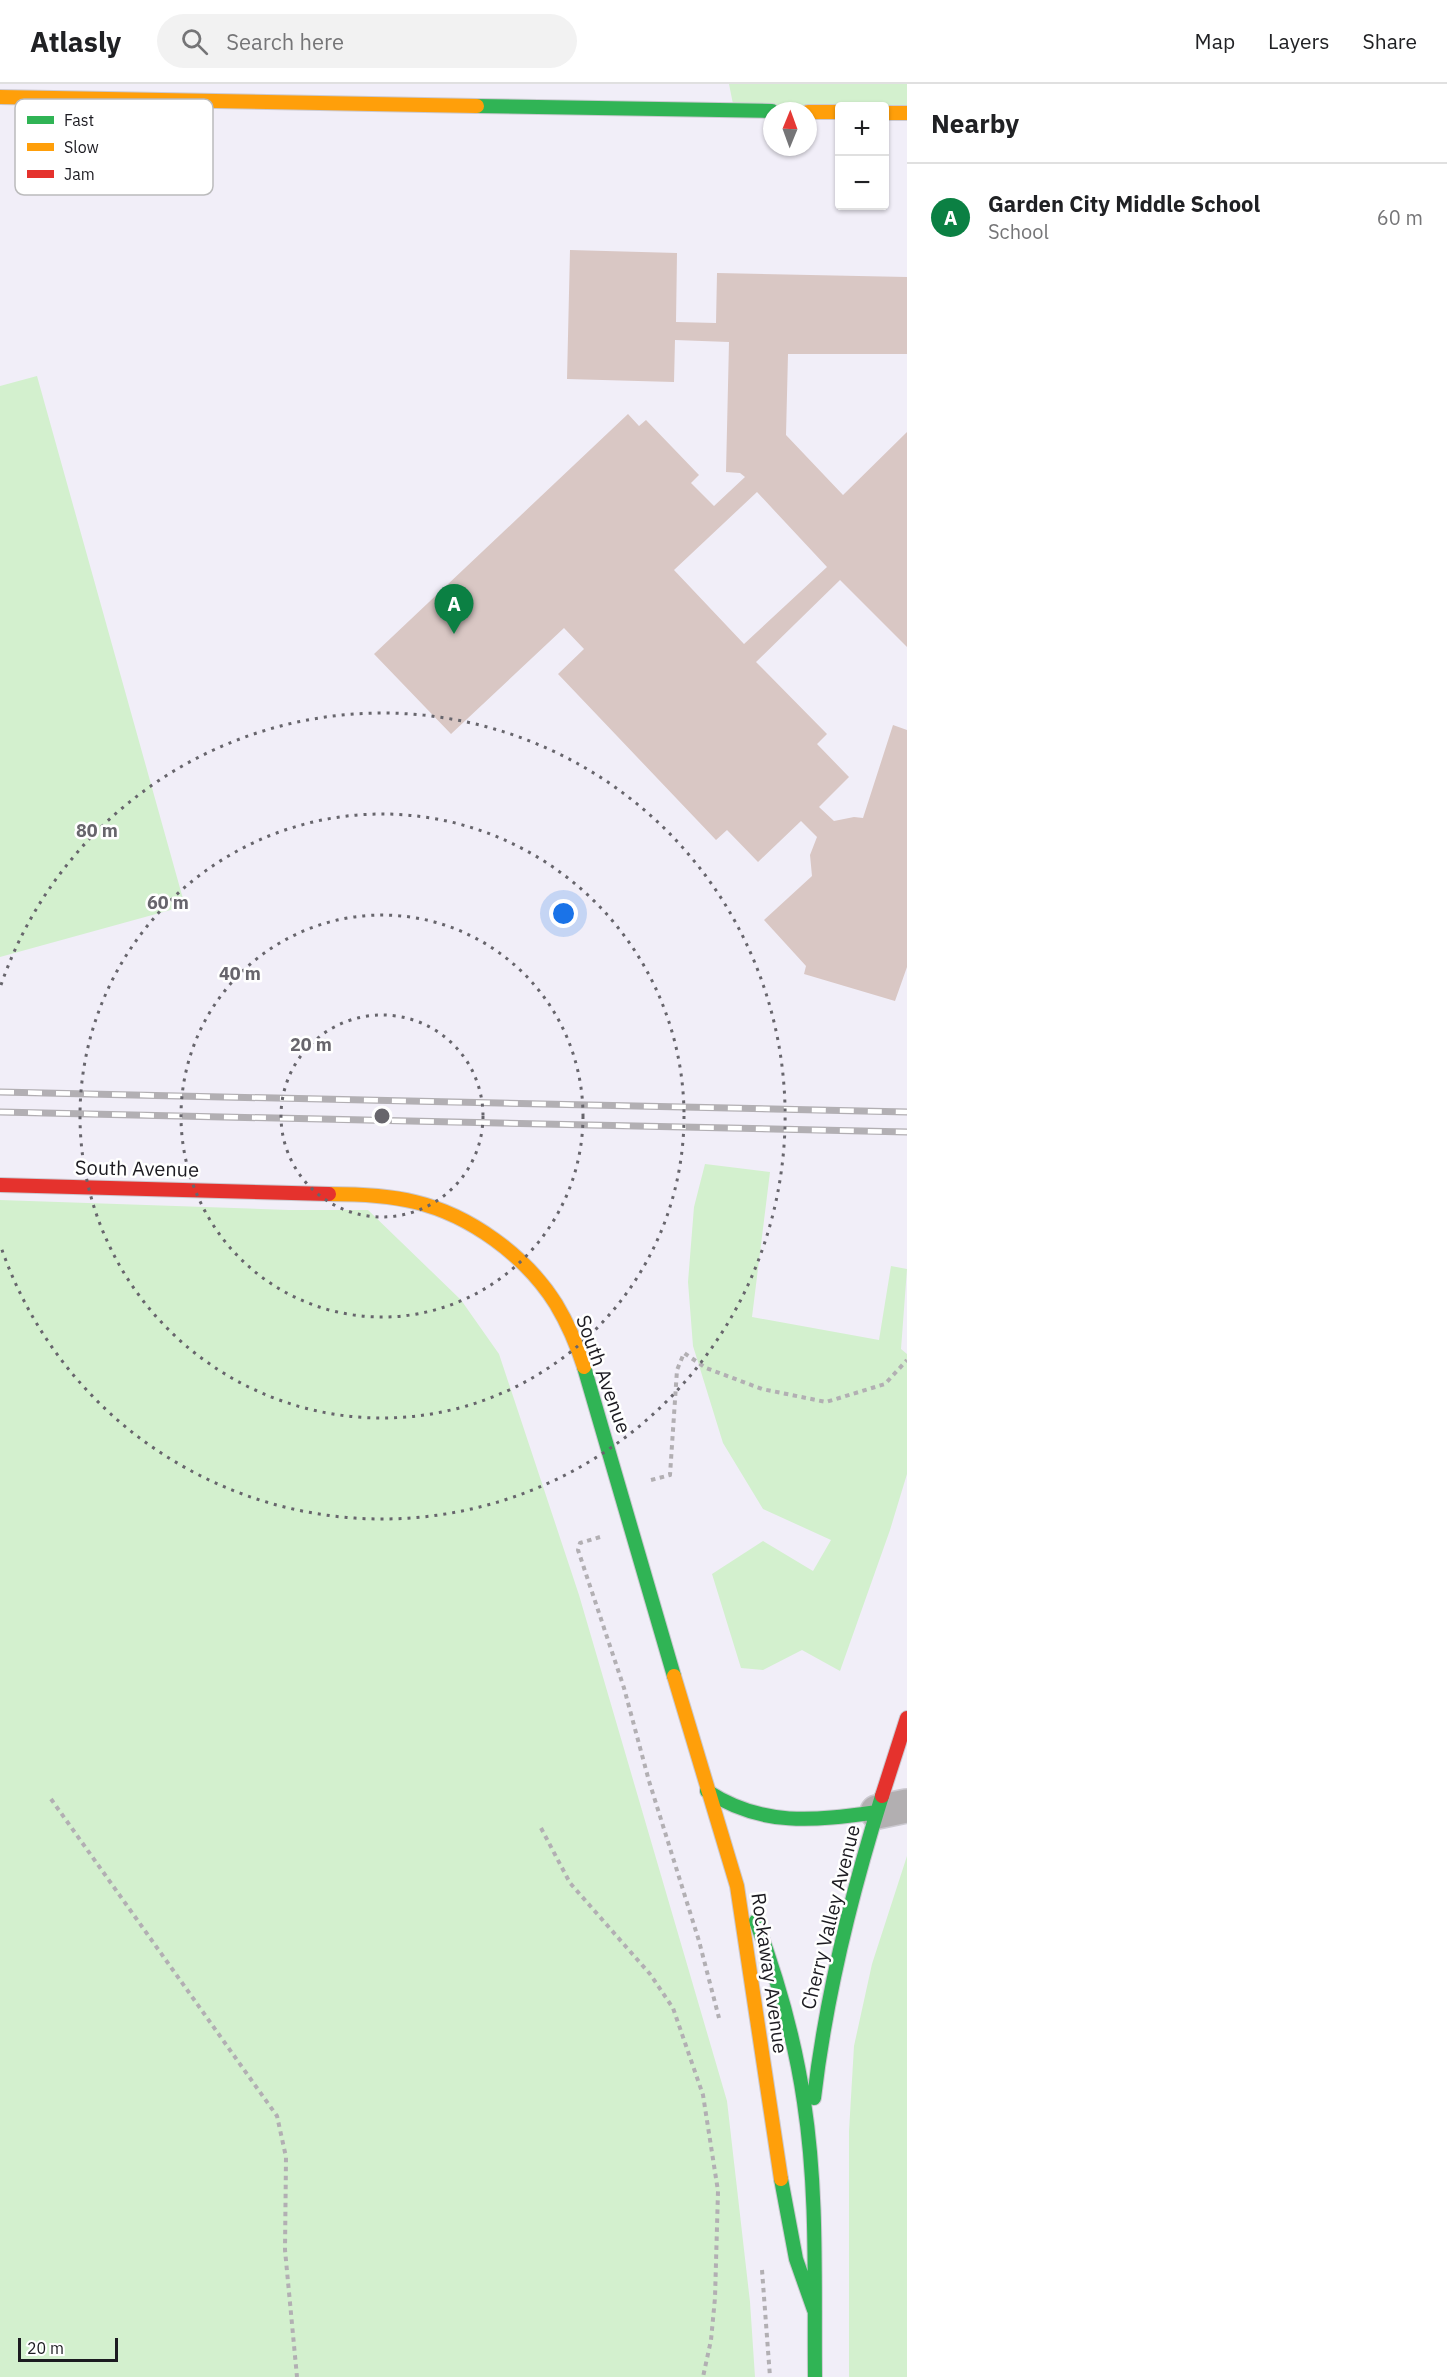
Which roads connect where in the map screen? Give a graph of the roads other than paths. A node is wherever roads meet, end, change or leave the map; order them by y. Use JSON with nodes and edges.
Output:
{"nodes":[{"id":1,"x":200,"y":84,"type":"edge"},
{"id":2,"x":0,"y":97,"type":"edge"},
{"id":3,"x":102,"y":99,"type":"edge"},
{"id":4,"x":204,"y":99,"type":"edge"},
{"id":5,"x":213,"y":101,"type":"edge"},
{"id":6,"x":763,"y":111,"type":"edge"},
{"id":7,"x":817,"y":112,"type":"edge"},
{"id":8,"x":835,"y":112,"type":"edge"},
{"id":9,"x":889,"y":113,"type":"edge"},
{"id":10,"x":907,"y":113,"type":"edge"},
{"id":11,"x":0,"y":1185,"type":"edge"},
{"id":12,"x":907,"y":1718,"type":"edge"},
{"id":13,"x":707,"y":1791,"type":"junction"},
{"id":14,"x":892,"y":1809,"type":"edge"},
{"id":15,"x":737,"y":1886,"type":"junction"},
{"id":16,"x":811,"y":2166,"type":"junction"},
{"id":17,"x":814,"y":2310,"type":"junction"},
{"id":18,"x":815,"y":2377,"type":"edge"}],
"edges":[{"from":1,"to":4,"type":"street"},
{"from":2,"to":3,"type":"street"},
{"from":5,"to":6,"type":"street"},
{"from":7,"to":8,"type":"street"},
{"from":9,"to":10,"type":"street"},
{"from":11,"to":13,"type":"street","name":"South Avenue"},
{"from":12,"to":14,"type":"street","name":"Cherry Valley Avenue"},
{"from":13,"to":14,"type":"street"},
{"from":13,"to":15,"type":"street","name":"South Avenue"},
{"from":14,"to":16,"type":"street","name":"Cherry Valley Avenue"},
{"from":15,"to":16,"type":"street","name":"Rockaway Avenue"},
{"from":15,"to":17,"type":"street","name":"Rockaway Avenue"},
{"from":16,"to":17,"type":"street","name":"Rockaway Avenue"},
{"from":17,"to":18,"type":"street","name":"Rockaway Avenue"}]}
